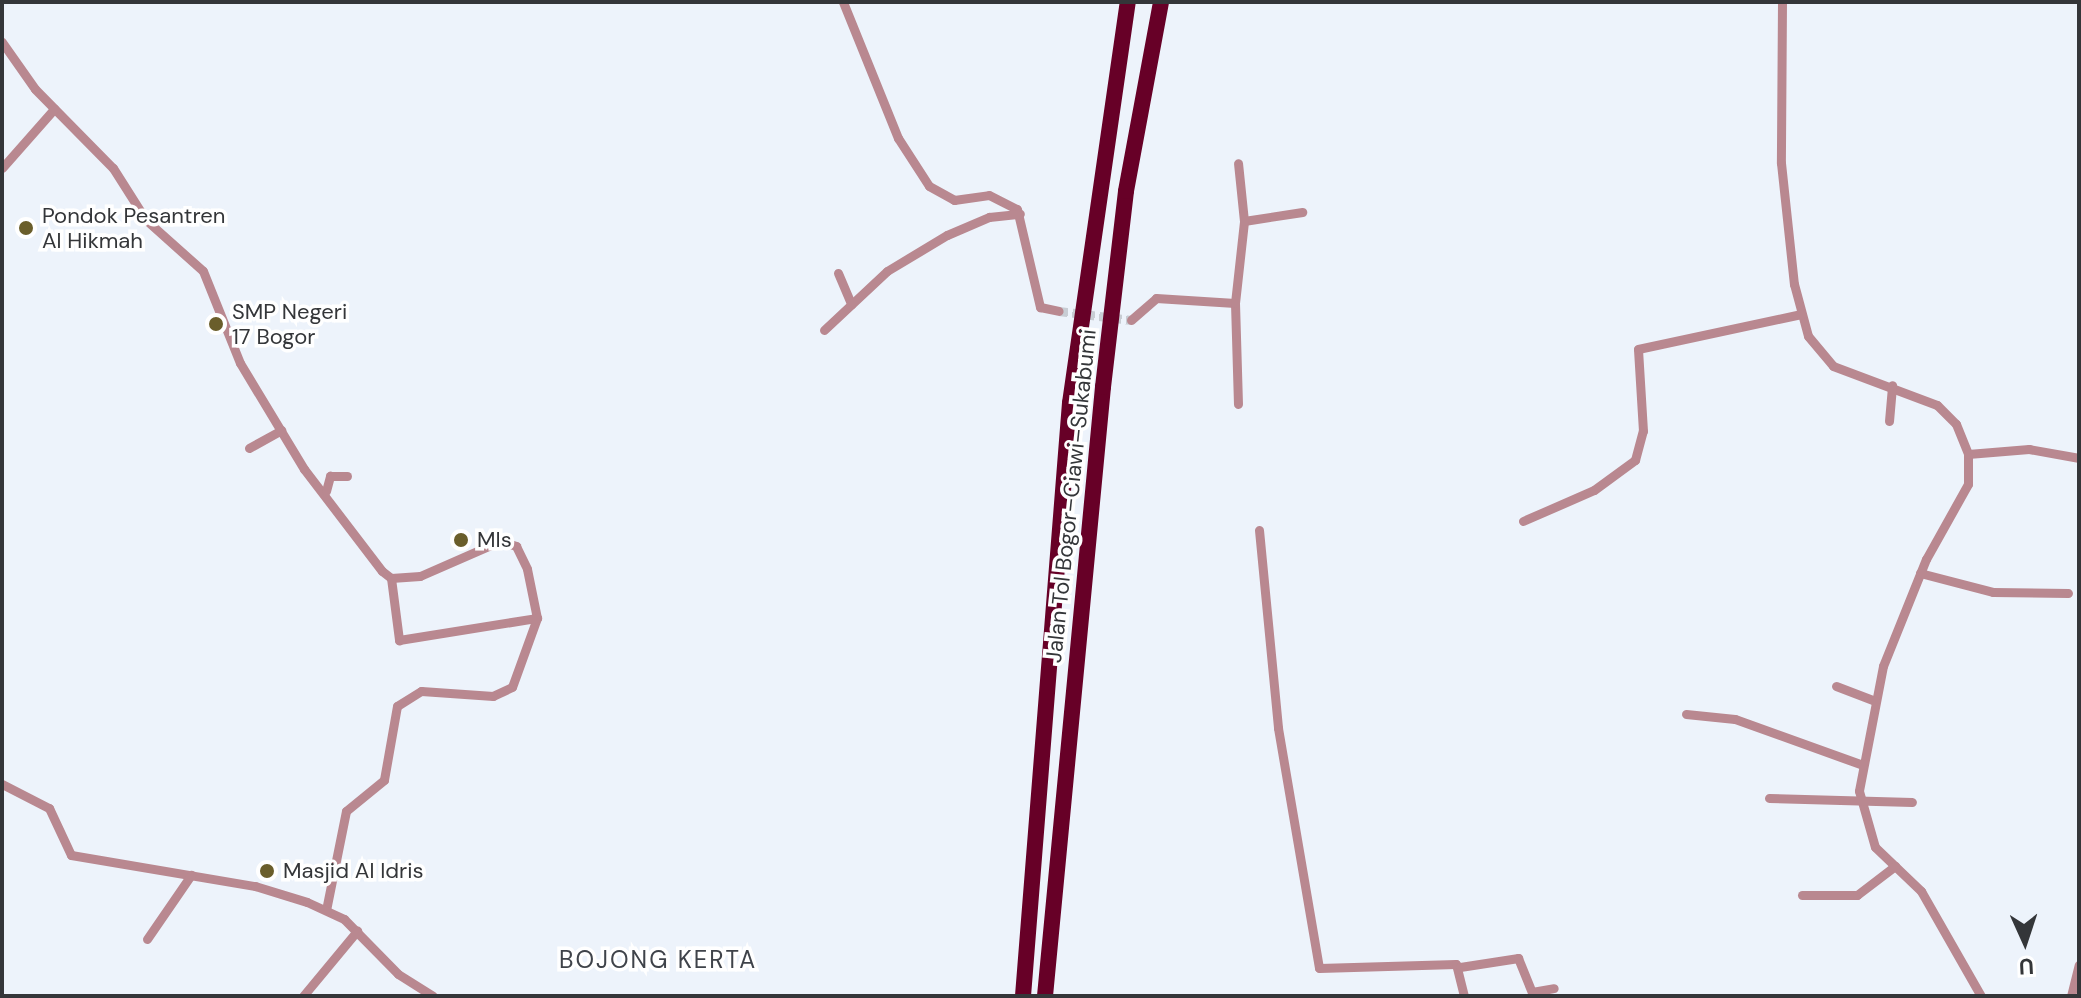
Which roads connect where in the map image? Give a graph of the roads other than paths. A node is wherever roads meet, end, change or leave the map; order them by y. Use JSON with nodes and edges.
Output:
{"nodes":[{"id":1,"x":843,"y":2,"type":"edge"},
{"id":2,"x":1128,"y":2,"type":"edge"},
{"id":3,"x":1161,"y":2,"type":"edge"},
{"id":4,"x":1782,"y":2,"type":"edge"},
{"id":5,"x":2,"y":42,"type":"edge"},
{"id":6,"x":54,"y":109,"type":"junction"},
{"id":7,"x":1238,"y":163,"type":"dead end"},
{"id":8,"x":2,"y":168,"type":"edge"},
{"id":9,"x":1302,"y":212,"type":"dead end"},
{"id":10,"x":1020,"y":214,"type":"junction"},
{"id":11,"x":1244,"y":221,"type":"junction"},
{"id":12,"x":838,"y":273,"type":"dead end"},
{"id":13,"x":1235,"y":303,"type":"junction"},
{"id":14,"x":851,"y":304,"type":"junction"},
{"id":15,"x":1059,"y":311,"type":"tunnel mouth"},
{"id":16,"x":1801,"y":314,"type":"junction"},
{"id":17,"x":1131,"y":320,"type":"tunnel mouth"},
{"id":18,"x":824,"y":330,"type":"dead end"},
{"id":19,"x":1892,"y":385,"type":"junction"},
{"id":20,"x":1238,"y":404,"type":"dead end"},
{"id":21,"x":1889,"y":421,"type":"dead end"},
{"id":22,"x":281,"y":430,"type":"junction"},
{"id":23,"x":249,"y":448,"type":"dead end"},
{"id":24,"x":1968,"y":454,"type":"junction"},
{"id":25,"x":2079,"y":458,"type":"edge"},
{"id":26,"x":347,"y":476,"type":"dead end"},
{"id":27,"x":326,"y":491,"type":"junction"},
{"id":28,"x":1523,"y":521,"type":"dead end"},
{"id":29,"x":1259,"y":530,"type":"dead end"},
{"id":30,"x":1920,"y":573,"type":"junction"},
{"id":31,"x":391,"y":578,"type":"junction"},
{"id":32,"x":2068,"y":593,"type":"dead end"},
{"id":33,"x":537,"y":618,"type":"junction"},
{"id":34,"x":1836,"y":686,"type":"dead end"},
{"id":35,"x":1875,"y":701,"type":"junction"},
{"id":36,"x":1686,"y":714,"type":"dead end"},
{"id":37,"x":1863,"y":765,"type":"junction"},
{"id":38,"x":2,"y":784,"type":"edge"},
{"id":39,"x":1860,"y":796,"type":"junction"},
{"id":40,"x":1769,"y":798,"type":"dead end"},
{"id":41,"x":1912,"y":802,"type":"dead end"},
{"id":42,"x":1895,"y":866,"type":"junction"},
{"id":43,"x":191,"y":875,"type":"junction"},
{"id":44,"x":1802,"y":895,"type":"dead end"},
{"id":45,"x":326,"y":910,"type":"junction"},
{"id":46,"x":357,"y":931,"type":"junction"},
{"id":47,"x":147,"y":939,"type":"dead end"},
{"id":48,"x":2079,"y":965,"type":"edge"},
{"id":49,"x":1460,"y":967,"type":"junction"},
{"id":50,"x":1554,"y":988,"type":"dead end"},
{"id":51,"x":303,"y":996,"type":"edge"},
{"id":52,"x":433,"y":996,"type":"edge"},
{"id":53,"x":1023,"y":996,"type":"edge"},
{"id":54,"x":1045,"y":996,"type":"edge"},
{"id":55,"x":1464,"y":996,"type":"edge"},
{"id":56,"x":1981,"y":996,"type":"edge"},
{"id":57,"x":2071,"y":996,"type":"edge"}],
"edges":[{"from":1,"to":10,"type":"street"},
{"from":2,"to":53,"type":"highway","name":"Jalan Tol Bogor–Ciawi–Sukabumi"},
{"from":3,"to":54,"type":"highway","name":"Jalan Tol Bogor–Ciawi–Sukabumi"},
{"from":4,"to":16,"type":"street"},
{"from":5,"to":6,"type":"street"},
{"from":6,"to":8,"type":"street"},
{"from":6,"to":22,"type":"street"},
{"from":7,"to":11,"type":"street"},
{"from":9,"to":11,"type":"street"},
{"from":10,"to":14,"type":"street"},
{"from":10,"to":15,"type":"street"},
{"from":11,"to":13,"type":"street"},
{"from":12,"to":14,"type":"street"},
{"from":13,"to":17,"type":"street"},
{"from":13,"to":20,"type":"street"},
{"from":14,"to":18,"type":"street"},
{"from":16,"to":19,"type":"street"},
{"from":16,"to":28,"type":"street"},
{"from":19,"to":21,"type":"street"},
{"from":19,"to":24,"type":"street"},
{"from":22,"to":23,"type":"street"},
{"from":22,"to":27,"type":"street"},
{"from":24,"to":25,"type":"street"},
{"from":24,"to":30,"type":"street"},
{"from":26,"to":27,"type":"street"},
{"from":27,"to":31,"type":"street"},
{"from":29,"to":49,"type":"street"},
{"from":30,"to":32,"type":"street"},
{"from":30,"to":35,"type":"street"},
{"from":31,"to":33,"type":"street"},
{"from":31,"to":33,"type":"street"},
{"from":33,"to":45,"type":"street"},
{"from":34,"to":35,"type":"street"},
{"from":35,"to":37,"type":"street"},
{"from":36,"to":37,"type":"street"},
{"from":37,"to":39,"type":"street"},
{"from":38,"to":43,"type":"street"},
{"from":39,"to":40,"type":"street"},
{"from":39,"to":41,"type":"street"},
{"from":39,"to":42,"type":"street"},
{"from":42,"to":44,"type":"street"},
{"from":42,"to":56,"type":"street"},
{"from":43,"to":45,"type":"street"},
{"from":43,"to":47,"type":"street"},
{"from":45,"to":46,"type":"street"},
{"from":46,"to":51,"type":"street"},
{"from":46,"to":52,"type":"street"},
{"from":48,"to":57,"type":"street"},
{"from":49,"to":50,"type":"street"},
{"from":49,"to":55,"type":"street"}]}
